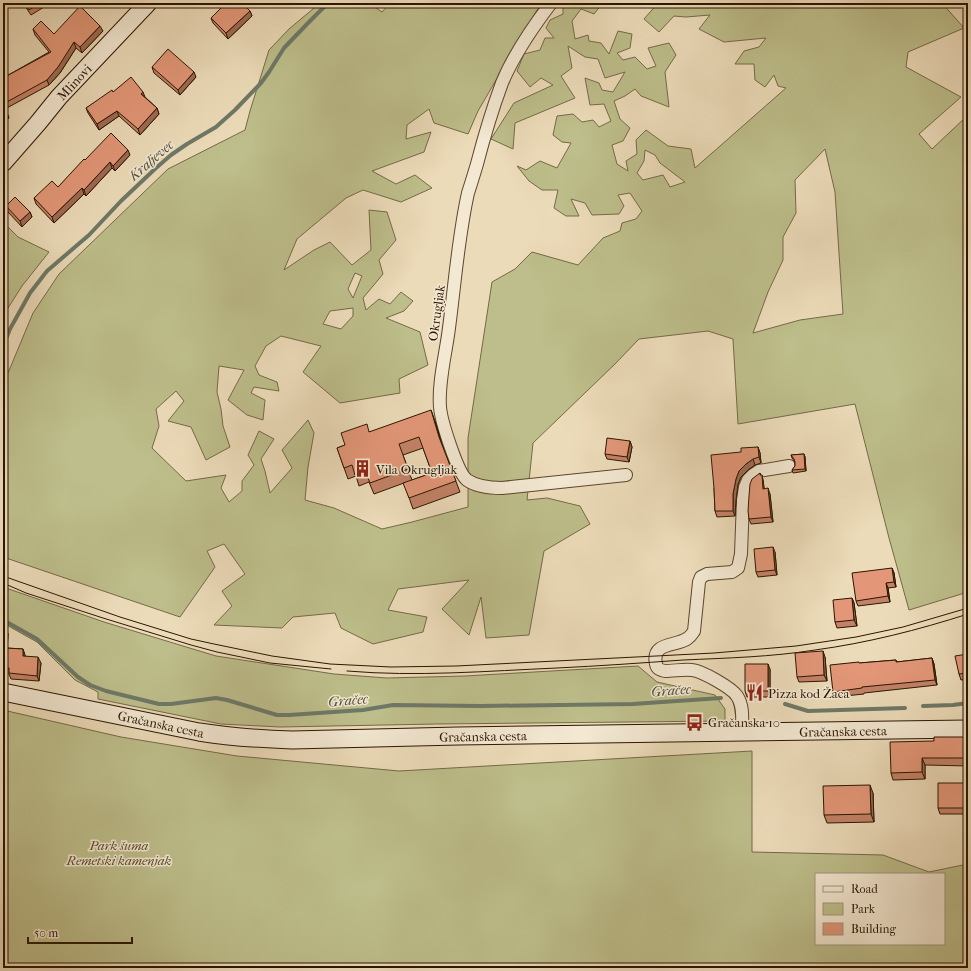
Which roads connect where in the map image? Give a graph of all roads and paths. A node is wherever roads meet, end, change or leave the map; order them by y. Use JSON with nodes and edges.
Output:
{"nodes":[{"id":1,"x":148,"y":3,"type":"edge"},
{"id":2,"x":551,"y":3,"type":"edge"},
{"id":3,"x":3,"y":163,"type":"edge"},
{"id":4,"x":789,"y":466,"type":"dead end"},
{"id":5,"x":626,"y":475,"type":"dead end"},
{"id":6,"x":3,"y":692,"type":"edge"},
{"id":7,"x":968,"y":729,"type":"edge"},
{"id":8,"x":742,"y":732,"type":"junction"}],
"edges":[{"from":1,"to":3,"type":"main road","name":"Mlinovi"},
{"from":2,"to":5,"type":"street","name":"Okrugljak"},
{"from":4,"to":8,"type":"street"},
{"from":6,"to":8,"type":"main road","name":"Gračanska cesta"},
{"from":7,"to":8,"type":"main road","name":"Gračanska cesta"}]}
